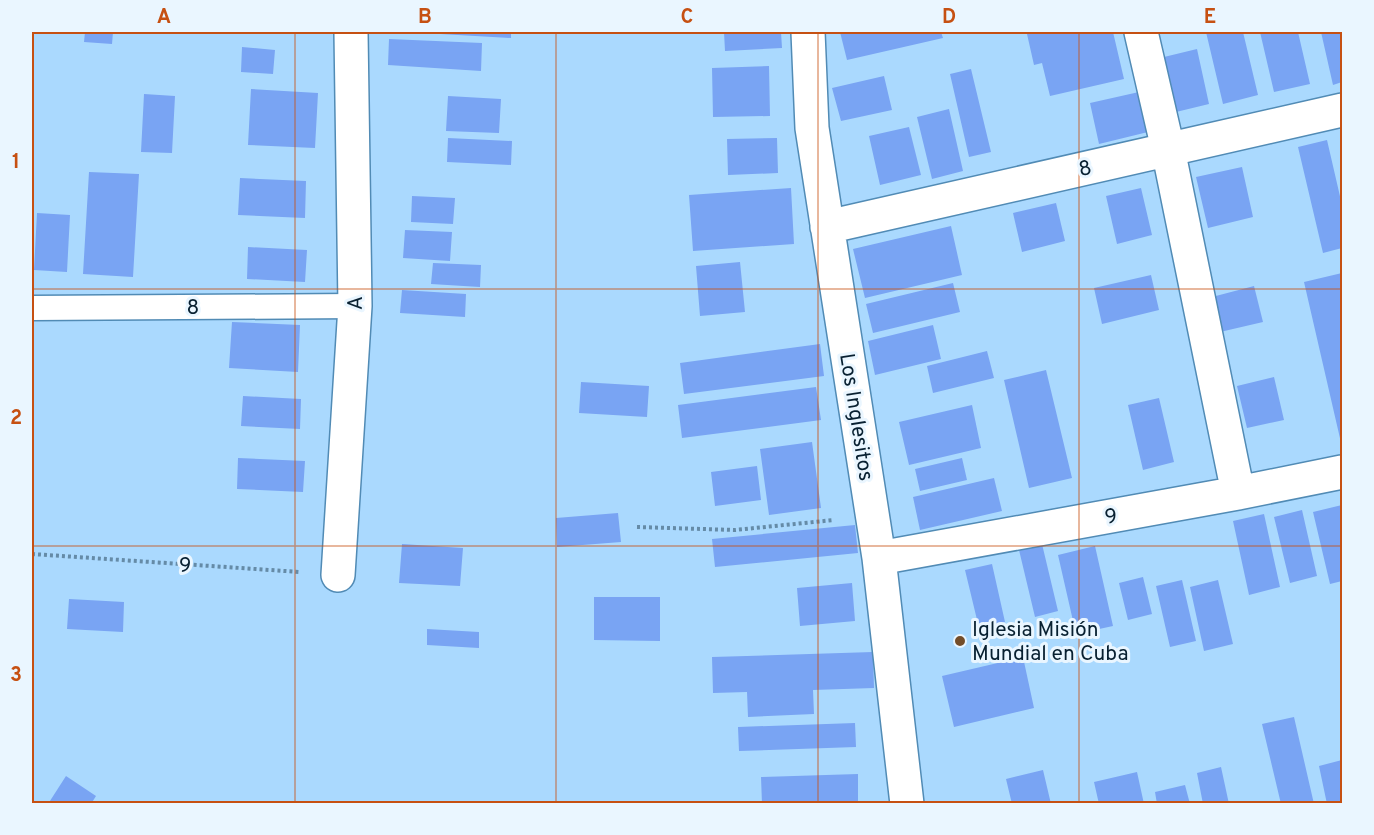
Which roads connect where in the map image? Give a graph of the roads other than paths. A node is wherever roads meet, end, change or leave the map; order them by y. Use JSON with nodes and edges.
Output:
{"nodes":[{"id":1,"x":351,"y":32,"type":"edge"},
{"id":2,"x":808,"y":32,"type":"edge"},
{"id":3,"x":1142,"y":32,"type":"edge"},
{"id":4,"x":1342,"y":110,"type":"edge"},
{"id":5,"x":1168,"y":149,"type":"junction"},
{"id":6,"x":827,"y":227,"type":"junction"},
{"id":7,"x":355,"y":306,"type":"junction"},
{"id":8,"x":32,"y":308,"type":"edge"},
{"id":9,"x":1342,"y":472,"type":"edge"},
{"id":10,"x":1238,"y":494,"type":"junction"},
{"id":11,"x":879,"y":558,"type":"junction"},
{"id":12,"x":338,"y":575,"type":"road end"},
{"id":13,"x":907,"y":804,"type":"edge"}],
"edges":[{"from":1,"to":7,"type":"street","name":"A"},
{"from":2,"to":6,"type":"street","name":"Los Inglesitos"},
{"from":3,"to":5,"type":"street"},
{"from":4,"to":5,"type":"street","name":"8"},
{"from":5,"to":6,"type":"street","name":"8"},
{"from":5,"to":10,"type":"street"},
{"from":6,"to":11,"type":"street","name":"Los Inglesitos"},
{"from":7,"to":8,"type":"lane","name":"8"},
{"from":7,"to":12,"type":"street","name":"A"},
{"from":9,"to":10,"type":"street","name":"9"},
{"from":10,"to":11,"type":"street","name":"9"},
{"from":11,"to":13,"type":"street","name":"Los Inglesitos"}]}
